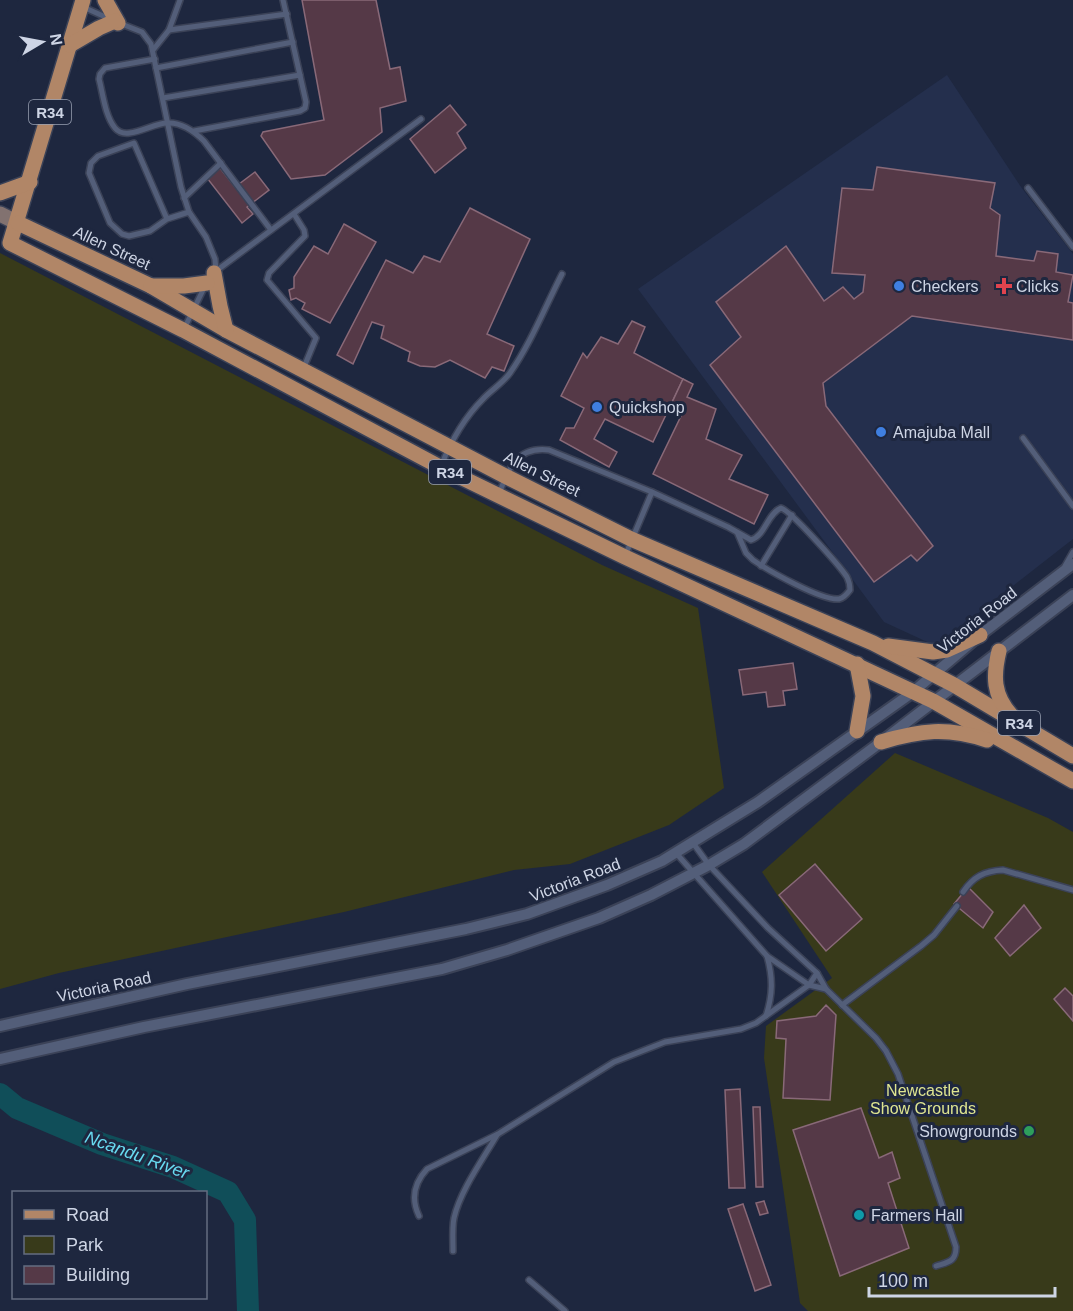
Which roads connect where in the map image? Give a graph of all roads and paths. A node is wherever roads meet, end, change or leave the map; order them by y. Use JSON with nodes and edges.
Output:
{"nodes":[{"id":1,"x":105,"y":0,"type":"edge"},
{"id":2,"x":180,"y":0,"type":"edge"},
{"id":3,"x":283,"y":0,"type":"edge"},
{"id":4,"x":82,"y":3,"type":"edge"},
{"id":5,"x":287,"y":14,"type":"junction"},
{"id":6,"x":116,"y":22,"type":"junction"},
{"id":7,"x":168,"y":30,"type":"junction"},
{"id":8,"x":293,"y":42,"type":"junction"},
{"id":9,"x":70,"y":45,"type":"junction"},
{"id":10,"x":153,"y":50,"type":"junction"},
{"id":11,"x":155,"y":59,"type":"junction"},
{"id":12,"x":156,"y":68,"type":"junction"},
{"id":13,"x":300,"y":75,"type":"junction"},
{"id":14,"x":163,"y":98,"type":"junction"},
{"id":15,"x":421,"y":119,"type":"dead end"},
{"id":16,"x":168,"y":123,"type":"junction"},
{"id":17,"x":194,"y":131,"type":"junction"},
{"id":18,"x":131,"y":132,"type":"junction"},
{"id":19,"x":134,"y":143,"type":"junction"},
{"id":20,"x":221,"y":163,"type":"junction"},
{"id":21,"x":30,"y":182,"type":"junction"},
{"id":22,"x":1028,"y":188,"type":"dead end"},
{"id":23,"x":0,"y":193,"type":"edge"},
{"id":24,"x":184,"y":198,"type":"junction"},
{"id":25,"x":189,"y":212,"type":"junction"},
{"id":26,"x":0,"y":214,"type":"edge"},
{"id":27,"x":294,"y":214,"type":"junction"},
{"id":28,"x":167,"y":219,"type":"junction"},
{"id":29,"x":18,"y":223,"type":"junction"},
{"id":30,"x":271,"y":230,"type":"junction"},
{"id":31,"x":5,"y":241,"type":"edge"},
{"id":32,"x":1073,"y":247,"type":"edge"},
{"id":33,"x":562,"y":274,"type":"dead end"},
{"id":34,"x":212,"y":276,"type":"junction"},
{"id":35,"x":151,"y":286,"type":"junction"},
{"id":36,"x":192,"y":310,"type":"junction"},
{"id":37,"x":183,"y":330,"type":"junction"},
{"id":38,"x":226,"y":330,"type":"junction"},
{"id":39,"x":303,"y":370,"type":"junction"},
{"id":40,"x":356,"y":398,"type":"junction"},
{"id":41,"x":346,"y":417,"type":"junction"},
{"id":42,"x":1023,"y":438,"type":"dead end"},
{"id":43,"x":449,"y":446,"type":"junction"},
{"id":44,"x":440,"y":467,"type":"junction"},
{"id":45,"x":505,"y":476,"type":"junction"},
{"id":46,"x":651,"y":492,"type":"junction"},
{"id":47,"x":498,"y":496,"type":"junction"},
{"id":48,"x":1073,"y":506,"type":"edge"},
{"id":49,"x":792,"y":515,"type":"junction"},
{"id":50,"x":737,"y":532,"type":"junction"},
{"id":51,"x":631,"y":539,"type":"junction"},
{"id":52,"x":1073,"y":552,"type":"edge"},
{"id":53,"x":625,"y":557,"type":"junction"},
{"id":54,"x":1073,"y":564,"type":"edge"},
{"id":55,"x":761,"y":566,"type":"junction"},
{"id":56,"x":1062,"y":573,"type":"junction"},
{"id":57,"x":1073,"y":595,"type":"edge"},
{"id":58,"x":980,"y":635,"type":"junction"},
{"id":59,"x":873,"y":643,"type":"junction"},
{"id":60,"x":999,"y":651,"type":"junction"},
{"id":61,"x":857,"y":664,"type":"junction"},
{"id":62,"x":933,"y":674,"type":"junction"},
{"id":63,"x":954,"y":685,"type":"junction"},
{"id":64,"x":913,"y":692,"type":"junction"},
{"id":65,"x":933,"y":701,"type":"junction"},
{"id":66,"x":1016,"y":721,"type":"junction"},
{"id":67,"x":857,"y":731,"type":"junction"},
{"id":68,"x":881,"y":742,"type":"junction"},
{"id":69,"x":1016,"y":750,"type":"junction"},
{"id":70,"x":1073,"y":756,"type":"edge"},
{"id":71,"x":1073,"y":781,"type":"edge"},
{"id":72,"x":693,"y":843,"type":"junction"},
{"id":73,"x":676,"y":853,"type":"junction"},
{"id":74,"x":709,"y":865,"type":"junction"},
{"id":75,"x":693,"y":873,"type":"junction"},
{"id":76,"x":1073,"y":890,"type":"edge"},
{"id":77,"x":963,"y":892,"type":"dead end"},
{"id":78,"x":957,"y":906,"type":"dead end"},
{"id":79,"x":767,"y":956,"type":"junction"},
{"id":80,"x":817,"y":973,"type":"junction"},
{"id":81,"x":809,"y":985,"type":"junction"},
{"id":82,"x":826,"y":989,"type":"junction"},
{"id":83,"x":842,"y":1005,"type":"junction"},
{"id":84,"x":766,"y":1016,"type":"junction"},
{"id":85,"x":0,"y":1026,"type":"edge"},
{"id":86,"x":0,"y":1059,"type":"edge"},
{"id":87,"x":498,"y":1134,"type":"junction"},
{"id":88,"x":419,"y":1216,"type":"dead end"},
{"id":89,"x":453,"y":1251,"type":"dead end"},
{"id":90,"x":936,"y":1266,"type":"dead end"},
{"id":91,"x":529,"y":1281,"type":"dead end"},
{"id":92,"x":565,"y":1311,"type":"edge"}],
"edges":[{"from":1,"to":6,"type":"main road"},
{"from":2,"to":7,"type":"lane"},
{"from":3,"to":5,"type":"lane"},
{"from":4,"to":6,"type":"lane"},
{"from":4,"to":9,"type":"main road","number":"R34"},
{"from":5,"to":7,"type":"lane"},
{"from":5,"to":8,"type":"lane"},
{"from":6,"to":9,"type":"main road"},
{"from":6,"to":10,"type":"lane"},
{"from":7,"to":10,"type":"lane"},
{"from":8,"to":12,"type":"lane"},
{"from":8,"to":13,"type":"lane"},
{"from":9,"to":21,"type":"main road","number":"R34"},
{"from":10,"to":11,"type":"lane"},
{"from":11,"to":12,"type":"lane"},
{"from":11,"to":18,"type":"lane"},
{"from":12,"to":14,"type":"lane"},
{"from":13,"to":14,"type":"lane"},
{"from":13,"to":17,"type":"lane"},
{"from":14,"to":16,"type":"lane"},
{"from":15,"to":27,"type":"lane"},
{"from":16,"to":17,"type":"lane"},
{"from":16,"to":18,"type":"lane"},
{"from":16,"to":24,"type":"lane"},
{"from":17,"to":20,"type":"lane"},
{"from":18,"to":19,"type":"lane"},
{"from":19,"to":28,"type":"lane"},
{"from":19,"to":28,"type":"lane"},
{"from":20,"to":24,"type":"lane"},
{"from":20,"to":30,"type":"lane"},
{"from":21,"to":23,"type":"main road"},
{"from":21,"to":29,"type":"main road","number":"R34"},
{"from":22,"to":32,"type":"lane"},
{"from":24,"to":25,"type":"lane"},
{"from":25,"to":28,"type":"lane"},
{"from":25,"to":34,"type":"lane"},
{"from":26,"to":29,"type":"street","name":"Allen Street"},
{"from":27,"to":30,"type":"lane"},
{"from":27,"to":39,"type":"lane"},
{"from":29,"to":31,"type":"main road","number":"R34"},
{"from":29,"to":35,"type":"main road","name":"Allen Street","number":"R34"},
{"from":30,"to":34,"type":"lane"},
{"from":31,"to":37,"type":"main road","number":"R34"},
{"from":33,"to":43,"type":"lane"},
{"from":34,"to":35,"type":"main road"},
{"from":34,"to":36,"type":"lane"},
{"from":34,"to":38,"type":"main road"},
{"from":35,"to":36,"type":"main road","name":"Allen Street","number":"R34"},
{"from":36,"to":37,"type":"lane"},
{"from":36,"to":38,"type":"main road","name":"Allen Street","number":"R34"},
{"from":37,"to":41,"type":"main road","number":"R34"},
{"from":38,"to":39,"type":"main road","name":"Allen Street","number":"R34"},
{"from":39,"to":40,"type":"main road","name":"Allen Street","number":"R34"},
{"from":40,"to":41,"type":"main road"},
{"from":40,"to":43,"type":"main road","name":"Allen Street","number":"R34"},
{"from":41,"to":44,"type":"main road","number":"R34"},
{"from":42,"to":48,"type":"lane"},
{"from":43,"to":44,"type":"lane"},
{"from":43,"to":45,"type":"main road","name":"Allen Street","number":"R34"},
{"from":44,"to":47,"type":"main road","number":"R34"},
{"from":45,"to":46,"type":"lane"},
{"from":45,"to":47,"type":"lane"},
{"from":45,"to":51,"type":"main road","name":"Allen Street","number":"R34"},
{"from":46,"to":50,"type":"lane"},
{"from":46,"to":51,"type":"lane"},
{"from":47,"to":53,"type":"main road","number":"R34"},
{"from":49,"to":50,"type":"lane"},
{"from":49,"to":55,"type":"lane"},
{"from":49,"to":55,"type":"lane"},
{"from":50,"to":55,"type":"lane"},
{"from":51,"to":53,"type":"lane"},
{"from":51,"to":59,"type":"main road","name":"Allen Street","number":"R34"},
{"from":52,"to":56,"type":"lane"},
{"from":53,"to":61,"type":"main road","number":"R34"},
{"from":54,"to":56,"type":"street","name":"Victoria Road"},
{"from":56,"to":58,"type":"street","name":"Victoria Road"},
{"from":57,"to":60,"type":"street"},
{"from":58,"to":59,"type":"main road"},
{"from":58,"to":62,"type":"street","name":"Victoria Road"},
{"from":59,"to":62,"type":"main road","name":"Allen Street","number":"R34"},
{"from":60,"to":63,"type":"street"},
{"from":60,"to":66,"type":"main road"},
{"from":61,"to":64,"type":"main road","number":"R34"},
{"from":61,"to":67,"type":"main road"},
{"from":62,"to":63,"type":"main road","name":"Allen Street","number":"R34"},
{"from":62,"to":64,"type":"street","name":"Victoria Road"},
{"from":63,"to":65,"type":"street"},
{"from":63,"to":66,"type":"main road","name":"Allen Street","number":"R34"},
{"from":64,"to":65,"type":"main road","number":"R34"},
{"from":64,"to":67,"type":"street","name":"Victoria Road"},
{"from":65,"to":68,"type":"street"},
{"from":65,"to":69,"type":"main road","number":"R34"},
{"from":66,"to":70,"type":"main road","name":"Allen Street","number":"R34"},
{"from":67,"to":72,"type":"street","name":"Victoria Road"},
{"from":68,"to":69,"type":"main road"},
{"from":68,"to":74,"type":"street"},
{"from":69,"to":71,"type":"main road","number":"R34"},
{"from":72,"to":73,"type":"street","name":"Victoria Road"},
{"from":72,"to":74,"type":"lane"},
{"from":73,"to":75,"type":"lane"},
{"from":73,"to":85,"type":"street","name":"Victoria Road"},
{"from":74,"to":75,"type":"street"},
{"from":74,"to":80,"type":"lane"},
{"from":75,"to":79,"type":"lane"},
{"from":75,"to":86,"type":"street"},
{"from":76,"to":77,"type":"lane"},
{"from":78,"to":83,"type":"lane"},
{"from":79,"to":81,"type":"lane"},
{"from":79,"to":84,"type":"lane"},
{"from":80,"to":81,"type":"lane"},
{"from":80,"to":82,"type":"lane"},
{"from":81,"to":82,"type":"lane"},
{"from":81,"to":84,"type":"lane"},
{"from":82,"to":83,"type":"lane"},
{"from":83,"to":90,"type":"lane"},
{"from":84,"to":87,"type":"lane"},
{"from":87,"to":88,"type":"lane"},
{"from":87,"to":89,"type":"lane"},
{"from":91,"to":92,"type":"lane"}]}
